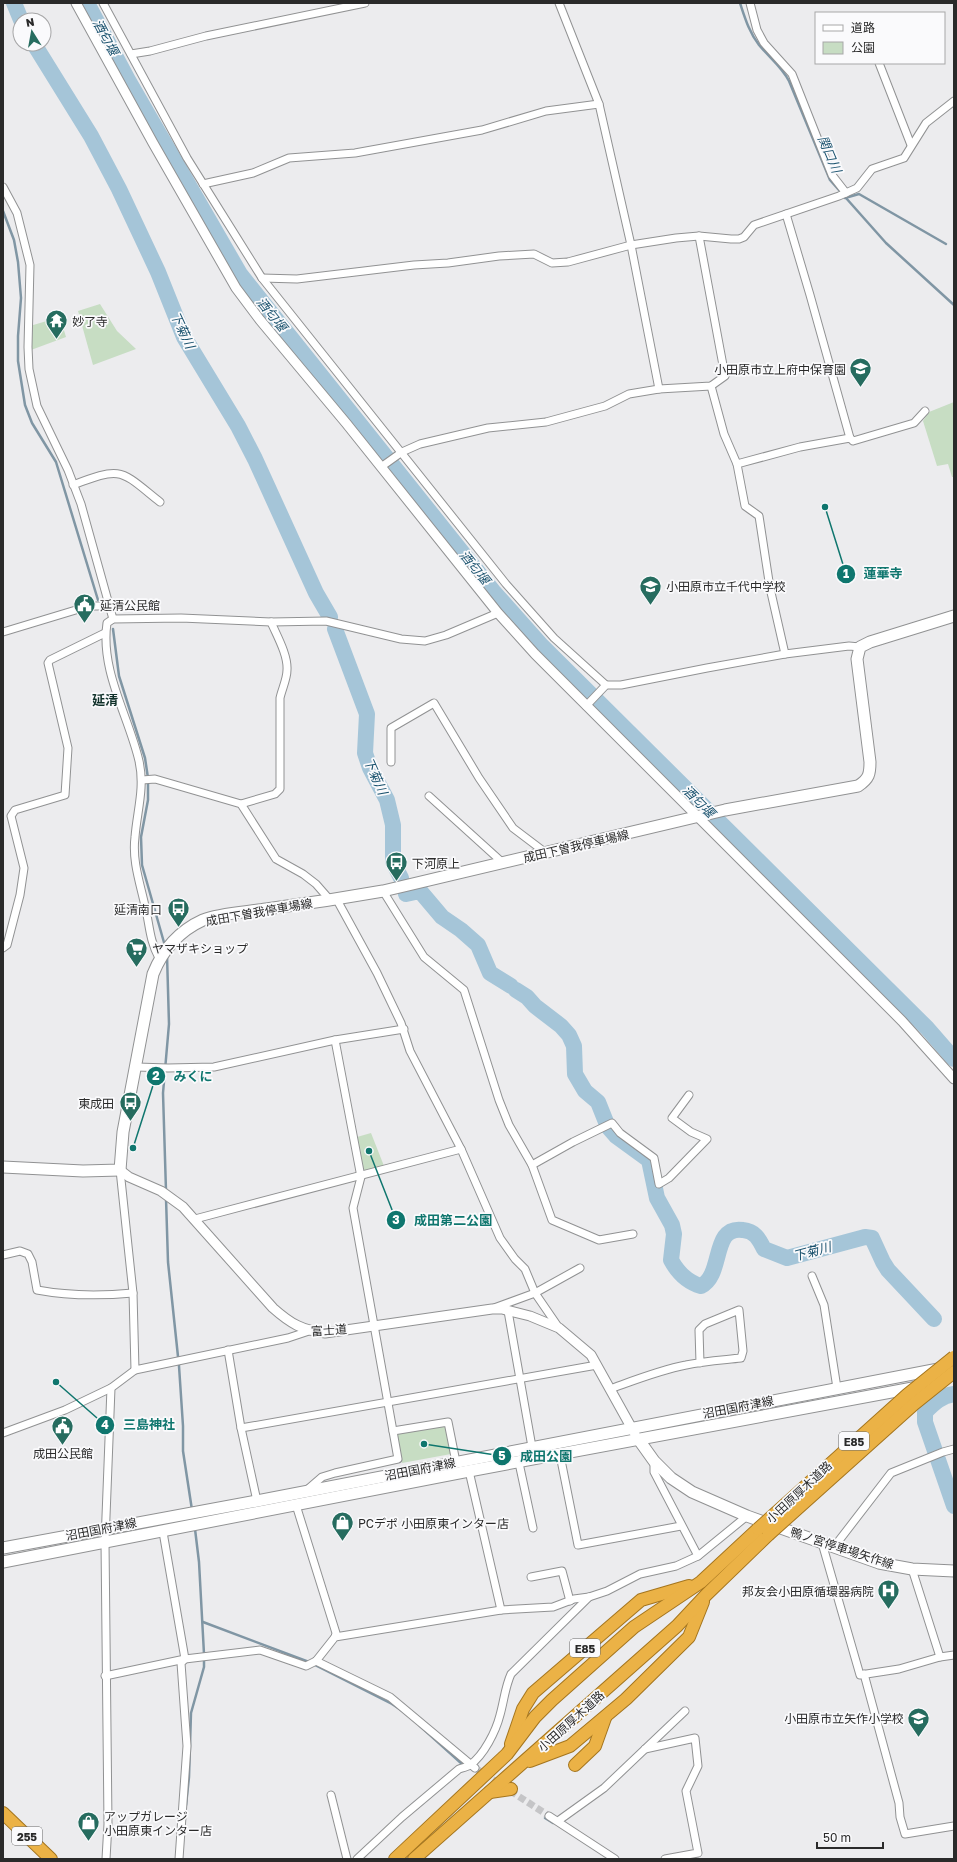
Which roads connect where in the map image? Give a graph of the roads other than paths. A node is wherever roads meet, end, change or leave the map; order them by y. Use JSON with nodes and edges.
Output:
{"nodes":[{"id":1,"x":76,"y":3,"type":"edge"},
{"id":2,"x":103,"y":3,"type":"edge"},
{"id":3,"x":365,"y":3,"type":"edge"},
{"id":4,"x":560,"y":3,"type":"edge"},
{"id":5,"x":750,"y":3,"type":"edge"},
{"id":6,"x":131,"y":54,"type":"junction"},
{"id":7,"x":880,"y":64,"type":"edge"},
{"id":8,"x":954,"y":101,"type":"edge"},
{"id":9,"x":599,"y":104,"type":"junction"},
{"id":10,"x":911,"y":145,"type":"junction"},
{"id":11,"x":203,"y":184,"type":"junction"},
{"id":12,"x":3,"y":188,"type":"edge"},
{"id":13,"x":846,"y":193,"type":"junction"},
{"id":14,"x":786,"y":214,"type":"junction"},
{"id":15,"x":699,"y":236,"type":"junction"},
{"id":16,"x":631,"y":245,"type":"junction"},
{"id":17,"x":262,"y":278,"type":"junction"},
{"id":18,"x":711,"y":386,"type":"junction"},
{"id":19,"x":659,"y":389,"type":"junction"},
{"id":20,"x":925,"y":411,"type":"dead end"},
{"id":21,"x":850,"y":438,"type":"junction"},
{"id":22,"x":402,"y":452,"type":"junction"},
{"id":23,"x":737,"y":464,"type":"junction"},
{"id":24,"x":381,"y":467,"type":"junction"},
{"id":25,"x":74,"y":485,"type":"junction"},
{"id":26,"x":160,"y":502,"type":"dead end"},
{"id":27,"x":109,"y":606,"type":"junction"},
{"id":28,"x":498,"y":613,"type":"junction"},
{"id":29,"x":954,"y":616,"type":"edge"},
{"id":30,"x":113,"y":620,"type":"junction"},
{"id":31,"x":271,"y":622,"type":"junction"},
{"id":32,"x":3,"y":632,"type":"edge"},
{"id":33,"x":105,"y":633,"type":"junction"},
{"id":34,"x":860,"y":647,"type":"junction"},
{"id":35,"x":785,"y":654,"type":"junction"},
{"id":36,"x":603,"y":688,"type":"junction"},
{"id":37,"x":586,"y":706,"type":"junction"},
{"id":38,"x":391,"y":762,"type":"dead end"},
{"id":39,"x":142,"y":780,"type":"junction"},
{"id":40,"x":429,"y":796,"type":"dead end"},
{"id":41,"x":241,"y":804,"type":"junction"},
{"id":42,"x":698,"y":817,"type":"junction"},
{"id":43,"x":546,"y":853,"type":"junction"},
{"id":44,"x":503,"y":863,"type":"junction"},
{"id":45,"x":383,"y":891,"type":"junction"},
{"id":46,"x":333,"y":900,"type":"junction"},
{"id":47,"x":3,"y":948,"type":"edge"},
{"id":48,"x":159,"y":958,"type":"junction"},
{"id":49,"x":404,"y":1029,"type":"junction"},
{"id":50,"x":335,"y":1040,"type":"junction"},
{"id":51,"x":137,"y":1067,"type":"junction"},
{"id":52,"x":954,"y":1079,"type":"edge"},
{"id":53,"x":689,"y":1095,"type":"dead end"},
{"id":54,"x":461,"y":1149,"type":"junction"},
{"id":55,"x":532,"y":1165,"type":"junction"},
{"id":56,"x":3,"y":1167,"type":"edge"},
{"id":57,"x":120,"y":1170,"type":"junction"},
{"id":58,"x":361,"y":1177,"type":"junction"},
{"id":59,"x":195,"y":1219,"type":"junction"},
{"id":60,"x":634,"y":1234,"type":"dead end"},
{"id":61,"x":3,"y":1255,"type":"edge"},
{"id":62,"x":580,"y":1268,"type":"dead end"},
{"id":63,"x":812,"y":1276,"type":"dead end"},
{"id":64,"x":133,"y":1293,"type":"junction"},
{"id":65,"x":535,"y":1293,"type":"junction"},
{"id":66,"x":492,"y":1308,"type":"junction"},
{"id":67,"x":508,"y":1311,"type":"junction"},
{"id":68,"x":375,"y":1325,"type":"junction"},
{"id":69,"x":559,"y":1328,"type":"junction"},
{"id":70,"x":309,"y":1331,"type":"junction"},
{"id":71,"x":228,"y":1350,"type":"junction"},
{"id":72,"x":954,"y":1358,"type":"edge"},
{"id":73,"x":700,"y":1363,"type":"junction"},
{"id":74,"x":597,"y":1365,"type":"junction"},
{"id":75,"x":954,"y":1366,"type":"edge"},
{"id":76,"x":135,"y":1370,"type":"junction"},
{"id":77,"x":954,"y":1372,"type":"edge"},
{"id":78,"x":518,"y":1379,"type":"junction"},
{"id":79,"x":954,"y":1380,"type":"edge"},
{"id":80,"x":111,"y":1388,"type":"junction"},
{"id":81,"x":836,"y":1388,"type":"junction"},
{"id":82,"x":610,"y":1389,"type":"junction"},
{"id":83,"x":388,"y":1402,"type":"junction"},
{"id":84,"x":631,"y":1427,"type":"junction"},
{"id":85,"x":241,"y":1428,"type":"junction"},
{"id":86,"x":393,"y":1431,"type":"junction"},
{"id":87,"x":3,"y":1433,"type":"edge"},
{"id":88,"x":639,"y":1440,"type":"junction"},
{"id":89,"x":532,"y":1447,"type":"junction"},
{"id":90,"x":954,"y":1449,"type":"edge"},
{"id":91,"x":560,"y":1455,"type":"junction"},
{"id":92,"x":654,"y":1461,"type":"junction"},
{"id":93,"x":456,"y":1462,"type":"junction"},
{"id":94,"x":520,"y":1463,"type":"junction"},
{"id":95,"x":469,"y":1471,"type":"junction"},
{"id":96,"x":305,"y":1491,"type":"junction"},
{"id":97,"x":257,"y":1501,"type":"junction"},
{"id":98,"x":296,"y":1505,"type":"junction"},
{"id":99,"x":747,"y":1516,"type":"junction"},
{"id":100,"x":681,"y":1526,"type":"junction"},
{"id":101,"x":106,"y":1528,"type":"junction"},
{"id":102,"x":534,"y":1528,"type":"dead end"},
{"id":103,"x":163,"y":1532,"type":"junction"},
{"id":104,"x":763,"y":1532,"type":"junction"},
{"id":105,"x":105,"y":1542,"type":"junction"},
{"id":106,"x":822,"y":1543,"type":"junction"},
{"id":107,"x":834,"y":1547,"type":"junction"},
{"id":108,"x":3,"y":1548,"type":"edge"},
{"id":109,"x":698,"y":1556,"type":"junction"},
{"id":110,"x":3,"y":1562,"type":"edge"},
{"id":111,"x":912,"y":1569,"type":"junction"},
{"id":112,"x":954,"y":1571,"type":"edge"},
{"id":113,"x":531,"y":1577,"type":"dead end"},
{"id":114,"x":701,"y":1582,"type":"junction"},
{"id":115,"x":706,"y":1595,"type":"junction"},
{"id":116,"x":589,"y":1597,"type":"junction"},
{"id":117,"x":570,"y":1601,"type":"junction"},
{"id":118,"x":501,"y":1610,"type":"junction"},
{"id":119,"x":335,"y":1637,"type":"junction"},
{"id":120,"x":954,"y":1655,"type":"edge"},
{"id":121,"x":940,"y":1657,"type":"junction"},
{"id":122,"x":185,"y":1659,"type":"junction"},
{"id":123,"x":316,"y":1661,"type":"junction"},
{"id":124,"x":864,"y":1674,"type":"junction"},
{"id":125,"x":105,"y":1676,"type":"junction"},
{"id":126,"x":684,"y":1711,"type":"dead end"},
{"id":127,"x":606,"y":1717,"type":"junction"},
{"id":128,"x":645,"y":1749,"type":"junction"},
{"id":129,"x":507,"y":1754,"type":"junction"},
{"id":130,"x":522,"y":1764,"type":"junction"},
{"id":131,"x":575,"y":1765,"type":"dead end"},
{"id":132,"x":472,"y":1767,"type":"junction"},
{"id":133,"x":511,"y":1789,"type":"dead end"},
{"id":134,"x":487,"y":1793,"type":"junction"},
{"id":135,"x":331,"y":1795,"type":"dead end"},
{"id":136,"x":3,"y":1813,"type":"edge"},
{"id":137,"x":464,"y":1814,"type":"junction"},
{"id":138,"x":549,"y":1816,"type":"tunnel mouth"},
{"id":139,"x":558,"y":1820,"type":"junction"},
{"id":140,"x":954,"y":1826,"type":"edge"},
{"id":141,"x":51,"y":1859,"type":"edge"},
{"id":142,"x":106,"y":1859,"type":"edge"},
{"id":143,"x":179,"y":1859,"type":"edge"},
{"id":144,"x":347,"y":1859,"type":"edge"},
{"id":145,"x":356,"y":1859,"type":"edge"},
{"id":146,"x":395,"y":1859,"type":"edge"},
{"id":147,"x":414,"y":1859,"type":"edge"},
{"id":148,"x":419,"y":1859,"type":"edge"},
{"id":149,"x":615,"y":1859,"type":"edge"},
{"id":150,"x":665,"y":1859,"type":"edge"}],
"edges":[{"from":1,"to":24,"type":"street"},
{"from":2,"to":6,"type":"street"},
{"from":3,"to":6,"type":"street"},
{"from":4,"to":9,"type":"street"},
{"from":5,"to":13,"type":"street"},
{"from":6,"to":11,"type":"street"},
{"from":7,"to":10,"type":"street"},
{"from":8,"to":10,"type":"street"},
{"from":9,"to":11,"type":"street"},
{"from":9,"to":16,"type":"street"},
{"from":10,"to":13,"type":"street"},
{"from":11,"to":17,"type":"street"},
{"from":12,"to":25,"type":"street"},
{"from":13,"to":14,"type":"street"},
{"from":14,"to":15,"type":"street"},
{"from":14,"to":21,"type":"street"},
{"from":15,"to":16,"type":"street"},
{"from":15,"to":18,"type":"street"},
{"from":16,"to":17,"type":"street"},
{"from":16,"to":19,"type":"street"},
{"from":17,"to":22,"type":"street"},
{"from":18,"to":19,"type":"street"},
{"from":18,"to":23,"type":"street"},
{"from":19,"to":22,"type":"street"},
{"from":20,"to":21,"type":"street"},
{"from":21,"to":23,"type":"street"},
{"from":22,"to":24,"type":"street"},
{"from":22,"to":36,"type":"street"},
{"from":23,"to":35,"type":"street"},
{"from":24,"to":28,"type":"street"},
{"from":25,"to":26,"type":"street"},
{"from":25,"to":27,"type":"street"},
{"from":27,"to":30,"type":"street"},
{"from":27,"to":32,"type":"street"},
{"from":28,"to":31,"type":"street"},
{"from":28,"to":37,"type":"street"},
{"from":29,"to":34,"type":"main road"},
{"from":30,"to":31,"type":"street"},
{"from":30,"to":33,"type":"street"},
{"from":31,"to":41,"type":"street"},
{"from":33,"to":39,"type":"street"},
{"from":33,"to":47,"type":"street"},
{"from":34,"to":35,"type":"street"},
{"from":34,"to":42,"type":"main road","name":"成田下曽我停車場線"},
{"from":35,"to":36,"type":"street"},
{"from":36,"to":37,"type":"street"},
{"from":37,"to":42,"type":"street"},
{"from":38,"to":43,"type":"street"},
{"from":39,"to":41,"type":"street"},
{"from":39,"to":48,"type":"street"},
{"from":40,"to":44,"type":"street"},
{"from":41,"to":46,"type":"street"},
{"from":42,"to":43,"type":"main road","name":"成田下曽我停車場線"},
{"from":42,"to":52,"type":"street"},
{"from":43,"to":44,"type":"main road","name":"成田下曽我停車場線"},
{"from":44,"to":45,"type":"main road","name":"成田下曽我停車場線"},
{"from":45,"to":46,"type":"main road","name":"成田下曽我停車場線"},
{"from":45,"to":55,"type":"street"},
{"from":46,"to":48,"type":"main road","name":"成田下曽我停車場線"},
{"from":46,"to":49,"type":"street"},
{"from":48,"to":51,"type":"main road","name":"成田下曽我停車場線"},
{"from":49,"to":50,"type":"street"},
{"from":49,"to":54,"type":"street"},
{"from":50,"to":51,"type":"street"},
{"from":50,"to":58,"type":"street"},
{"from":51,"to":57,"type":"main road","name":"成田下曽我停車場線"},
{"from":53,"to":55,"type":"street"},
{"from":54,"to":58,"type":"street"},
{"from":54,"to":65,"type":"street"},
{"from":55,"to":60,"type":"street"},
{"from":56,"to":57,"type":"main road"},
{"from":57,"to":59,"type":"street"},
{"from":57,"to":64,"type":"street"},
{"from":58,"to":59,"type":"street"},
{"from":58,"to":68,"type":"street"},
{"from":59,"to":70,"type":"street"},
{"from":61,"to":64,"type":"street"},
{"from":62,"to":65,"type":"street"},
{"from":63,"to":81,"type":"street"},
{"from":64,"to":76,"type":"street"},
{"from":65,"to":66,"type":"street"},
{"from":65,"to":69,"type":"street"},
{"from":66,"to":67,"type":"street","name":"富士道"},
{"from":66,"to":68,"type":"street","name":"富士道"},
{"from":67,"to":69,"type":"street","name":"富士道"},
{"from":67,"to":78,"type":"street"},
{"from":68,"to":70,"type":"street","name":"富士道"},
{"from":68,"to":83,"type":"street"},
{"from":69,"to":74,"type":"street","name":"富士道"},
{"from":70,"to":71,"type":"street","name":"富士道"},
{"from":71,"to":76,"type":"street","name":"富士道"},
{"from":71,"to":85,"type":"street"},
{"from":72,"to":104,"type":"highway","name":"小田原厚木道路","number":"E85","bridge":true},
{"from":73,"to":73,"type":"street"},
{"from":73,"to":82,"type":"street"},
{"from":74,"to":78,"type":"street"},
{"from":74,"to":82,"type":"street","name":"富士道"},
{"from":75,"to":81,"type":"main road","name":"沼田国府津線"},
{"from":76,"to":80,"type":"street"},
{"from":77,"to":104,"type":"highway","name":"小田原厚木道路","number":"E85","bridge":true},
{"from":78,"to":83,"type":"street"},
{"from":78,"to":89,"type":"street"},
{"from":79,"to":88,"type":"main road","name":"沼田国府津線"},
{"from":80,"to":87,"type":"street"},
{"from":80,"to":101,"type":"street"},
{"from":81,"to":84,"type":"main road","name":"沼田国府津線"},
{"from":82,"to":84,"type":"street","name":"富士道"},
{"from":83,"to":85,"type":"street"},
{"from":83,"to":86,"type":"street"},
{"from":84,"to":88,"type":"street","name":"富士道"},
{"from":84,"to":89,"type":"main road","name":"沼田国府津線"},
{"from":85,"to":97,"type":"street"},
{"from":86,"to":93,"type":"street"},
{"from":86,"to":96,"type":"street"},
{"from":88,"to":91,"type":"main road","name":"沼田国府津線"},
{"from":88,"to":92,"type":"main road","name":"鴨ノ宮停車場矢作線"},
{"from":89,"to":93,"type":"main road","name":"沼田国府津線"},
{"from":90,"to":107,"type":"street"},
{"from":91,"to":94,"type":"main road","name":"沼田国府津線"},
{"from":91,"to":100,"type":"street"},
{"from":92,"to":99,"type":"main road","name":"鴨ノ宮停車場矢作線"},
{"from":92,"to":100,"type":"street"},
{"from":93,"to":96,"type":"main road","name":"沼田国府津線"},
{"from":94,"to":95,"type":"main road","name":"沼田国府津線"},
{"from":94,"to":102,"type":"street"},
{"from":95,"to":98,"type":"main road","name":"沼田国府津線"},
{"from":95,"to":118,"type":"street"},
{"from":96,"to":97,"type":"main road","name":"沼田国府津線"},
{"from":97,"to":101,"type":"main road","name":"沼田国府津線"},
{"from":98,"to":103,"type":"main road","name":"沼田国府津線"},
{"from":98,"to":119,"type":"street"},
{"from":99,"to":106,"type":"main road","name":"鴨ノ宮停車場矢作線"},
{"from":99,"to":109,"type":"street"},
{"from":100,"to":109,"type":"street"},
{"from":101,"to":105,"type":"street"},
{"from":101,"to":108,"type":"main road","name":"沼田国府津線"},
{"from":103,"to":105,"type":"main road","name":"沼田国府津線"},
{"from":103,"to":122,"type":"street"},
{"from":104,"to":114,"type":"highway","name":"小田原厚木道路","number":"E85"},
{"from":104,"to":115,"type":"highway","name":"小田原厚木道路","number":"E85"},
{"from":105,"to":110,"type":"main road","name":"沼田国府津線"},
{"from":105,"to":125,"type":"street"},
{"from":106,"to":107,"type":"main road","name":"鴨ノ宮停車場矢作線"},
{"from":106,"to":124,"type":"street"},
{"from":107,"to":111,"type":"main road","name":"鴨ノ宮停車場矢作線"},
{"from":109,"to":116,"type":"street"},
{"from":111,"to":112,"type":"main road","name":"鴨ノ宮停車場矢作線"},
{"from":111,"to":121,"type":"street"},
{"from":113,"to":117,"type":"street"},
{"from":114,"to":129,"type":"highway","name":"小田原厚木道路","number":"E85"},
{"from":114,"to":129,"type":"highway","name":"小田原厚木道路","number":"E85"},
{"from":115,"to":127,"type":"highway","name":"小田原厚木道路","number":"E85"},
{"from":115,"to":130,"type":"highway","name":"小田原厚木道路","number":"E85"},
{"from":116,"to":117,"type":"street"},
{"from":116,"to":132,"type":"street"},
{"from":117,"to":118,"type":"street"},
{"from":118,"to":119,"type":"street"},
{"from":119,"to":123,"type":"street"},
{"from":120,"to":121,"type":"street"},
{"from":121,"to":124,"type":"street"},
{"from":122,"to":123,"type":"street"},
{"from":122,"to":125,"type":"street"},
{"from":122,"to":143,"type":"street"},
{"from":123,"to":132,"type":"street"},
{"from":124,"to":140,"type":"street"},
{"from":125,"to":142,"type":"street"},
{"from":126,"to":128,"type":"street"},
{"from":127,"to":130,"type":"highway","name":"小田原厚木道路","number":"E85"},
{"from":127,"to":131,"type":"highway"},
{"from":128,"to":139,"type":"street"},
{"from":128,"to":150,"type":"street"},
{"from":129,"to":146,"type":"highway","name":"小田原厚木道路","number":"E85"},
{"from":130,"to":134,"type":"highway","name":"小田原厚木道路","number":"E85"},
{"from":132,"to":145,"type":"street"},
{"from":133,"to":134,"type":"highway"},
{"from":134,"to":137,"type":"highway","name":"小田原厚木道路","number":"E85"},
{"from":135,"to":144,"type":"street"},
{"from":136,"to":141,"type":"highway","number":"255"},
{"from":137,"to":147,"type":"highway","name":"小田原厚木道路","number":"E85"},
{"from":137,"to":148,"type":"highway"},
{"from":138,"to":139,"type":"street"},
{"from":139,"to":149,"type":"street"}]}
